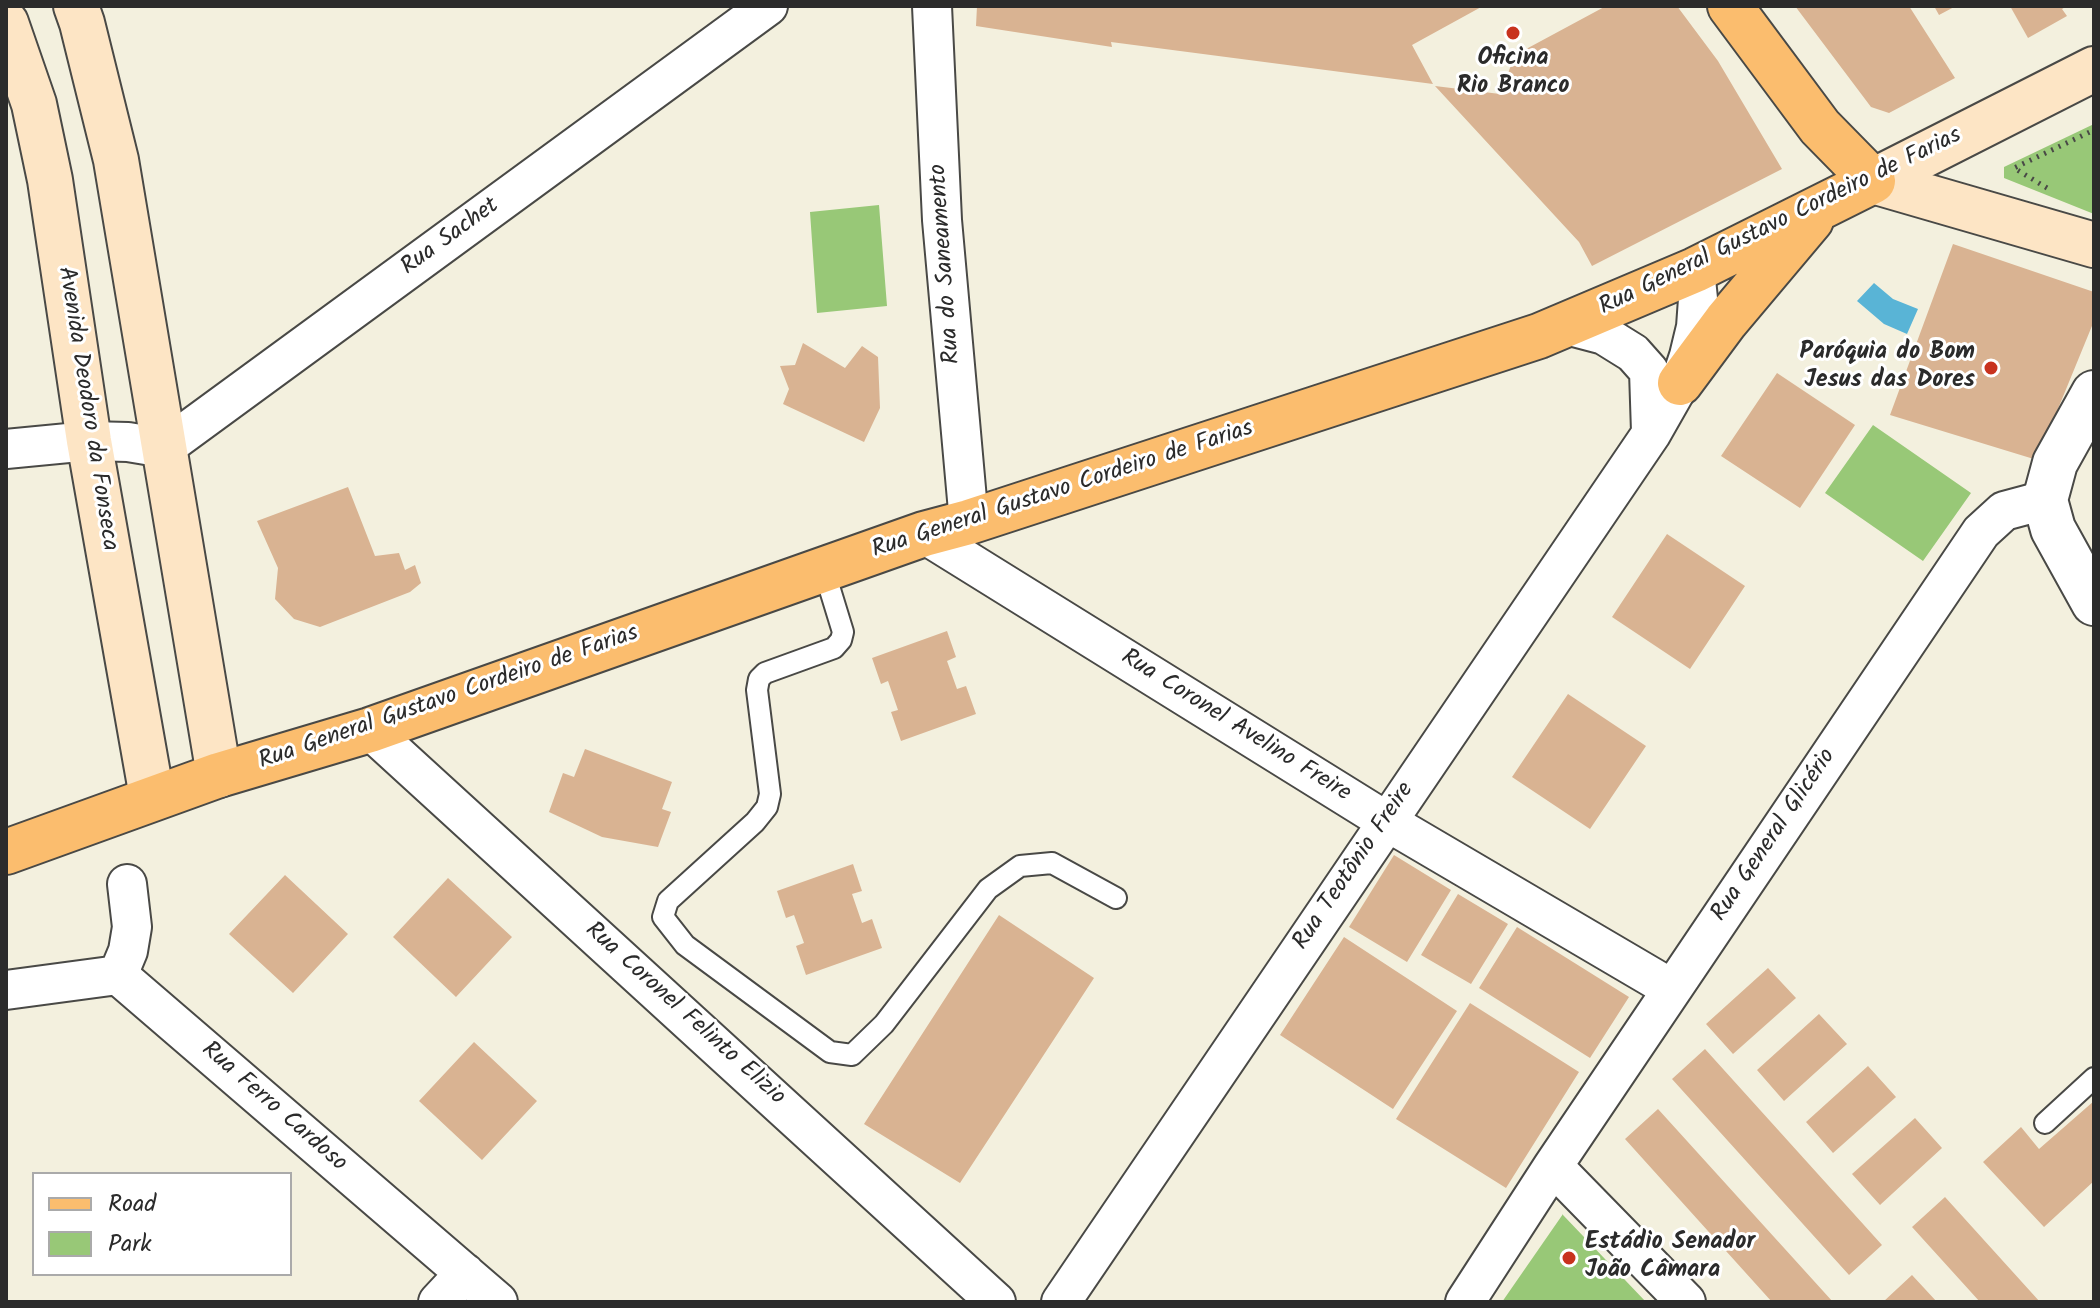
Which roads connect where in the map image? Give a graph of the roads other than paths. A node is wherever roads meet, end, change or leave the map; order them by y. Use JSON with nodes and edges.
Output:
{"nodes":[{"id":1,"x":768,"y":6,"type":"edge"},
{"id":2,"x":932,"y":6,"type":"edge"},
{"id":3,"x":1730,"y":6,"type":"edge"},
{"id":4,"x":87,"y":12,"type":"edge"},
{"id":5,"x":6,"y":23,"type":"edge"},
{"id":6,"x":2094,"y":69,"type":"edge"},
{"id":7,"x":1873,"y":181,"type":"junction"},
{"id":8,"x":1822,"y":206,"type":"junction"},
{"id":9,"x":2094,"y":245,"type":"edge"},
{"id":10,"x":1695,"y":270,"type":"junction"},
{"id":11,"x":1566,"y":325,"type":"junction"},
{"id":12,"x":1680,"y":383,"type":"junction"},
{"id":13,"x":2094,"y":393,"type":"edge"},
{"id":14,"x":1651,"y":434,"type":"junction"},
{"id":15,"x":127,"y":444,"type":"junction"},
{"id":16,"x":6,"y":449,"type":"edge"},
{"id":17,"x":2045,"y":500,"type":"junction"},
{"id":18,"x":969,"y":522,"type":"junction"},
{"id":19,"x":924,"y":534,"type":"junction"},
{"id":20,"x":824,"y":570,"type":"junction"},
{"id":21,"x":2094,"y":603,"type":"edge"},
{"id":22,"x":370,"y":730,"type":"junction"},
{"id":23,"x":219,"y":775,"type":"junction"},
{"id":24,"x":152,"y":797,"type":"junction"},
{"id":25,"x":1386,"y":821,"type":"junction"},
{"id":26,"x":6,"y":852,"type":"edge"},
{"id":27,"x":127,"y":884,"type":"dead end"},
{"id":28,"x":1116,"y":898,"type":"dead end"},
{"id":29,"x":118,"y":975,"type":"junction"},
{"id":30,"x":1672,"y":989,"type":"junction"},
{"id":31,"x":6,"y":990,"type":"edge"},
{"id":32,"x":2094,"y":1078,"type":"edge"},
{"id":33,"x":2045,"y":1123,"type":"dead end"},
{"id":34,"x":1553,"y":1166,"type":"junction"},
{"id":35,"x":465,"y":1273,"type":"junction"},
{"id":36,"x":438,"y":1302,"type":"edge"},
{"id":37,"x":498,"y":1302,"type":"edge"},
{"id":38,"x":996,"y":1302,"type":"edge"},
{"id":39,"x":1061,"y":1302,"type":"edge"},
{"id":40,"x":1465,"y":1302,"type":"edge"},
{"id":41,"x":1686,"y":1302,"type":"edge"}],
"edges":[{"from":1,"to":15,"type":"street","name":"Rua Sachet"},
{"from":2,"to":18,"type":"street","name":"Rua do Saneamento"},
{"from":3,"to":7,"type":"main road"},
{"from":4,"to":15,"type":"main road","name":"Avenida Deodoro da Fonseca"},
{"from":5,"to":15,"type":"main road","name":"Avenida Deodoro da Fonseca"},
{"from":6,"to":7,"type":"main road","name":"Rua General Gustavo Cordeiro de Farias"},
{"from":7,"to":8,"type":"main road","name":"Rua General Gustavo Cordeiro de Farias"},
{"from":7,"to":9,"type":"main road"},
{"from":8,"to":10,"type":"main road","name":"Rua General Gustavo Cordeiro de Farias"},
{"from":8,"to":12,"type":"main road"},
{"from":10,"to":11,"type":"main road","name":"Rua General Gustavo Cordeiro de Farias"},
{"from":10,"to":12,"type":"street","name":"Rua Teotônio Freire"},
{"from":11,"to":14,"type":"street"},
{"from":11,"to":18,"type":"main road","name":"Rua General Gustavo Cordeiro de Farias"},
{"from":12,"to":14,"type":"street","name":"Rua Teotônio Freire"},
{"from":13,"to":17,"type":"street"},
{"from":14,"to":25,"type":"street","name":"Rua Teotônio Freire"},
{"from":15,"to":16,"type":"street"},
{"from":15,"to":23,"type":"main road","name":"Avenida Deodoro da Fonseca"},
{"from":15,"to":24,"type":"main road","name":"Avenida Deodoro da Fonseca"},
{"from":17,"to":21,"type":"street"},
{"from":17,"to":30,"type":"street","name":"Rua General Glicério"},
{"from":18,"to":19,"type":"main road","name":"Rua General Gustavo Cordeiro de Farias"},
{"from":19,"to":20,"type":"main road","name":"Rua General Gustavo Cordeiro de Farias"},
{"from":19,"to":25,"type":"street","name":"Rua Coronel Avelino Freire"},
{"from":20,"to":22,"type":"main road","name":"Rua General Gustavo Cordeiro de Farias"},
{"from":20,"to":28,"type":"lane"},
{"from":22,"to":23,"type":"main road","name":"Rua General Gustavo Cordeiro de Farias"},
{"from":22,"to":38,"type":"street","name":"Rua Coronel Felinto Elizio"},
{"from":23,"to":24,"type":"main road","name":"Rua General Gustavo Cordeiro de Farias"},
{"from":24,"to":26,"type":"main road","name":"Rua General Gustavo Cordeiro de Farias"},
{"from":25,"to":30,"type":"street","name":"Rua Coronel Avelino Freire"},
{"from":25,"to":39,"type":"street","name":"Rua Teotônio Freire"},
{"from":27,"to":29,"type":"street"},
{"from":29,"to":31,"type":"street"},
{"from":29,"to":35,"type":"street","name":"Rua Ferro Cardoso"},
{"from":30,"to":34,"type":"street","name":"Rua General Glicério"},
{"from":32,"to":33,"type":"lane"},
{"from":34,"to":40,"type":"street","name":"Rua General Glicério"},
{"from":34,"to":41,"type":"street"},
{"from":35,"to":36,"type":"street"},
{"from":35,"to":37,"type":"street","name":"Rua Ferro Cardoso"}]}
